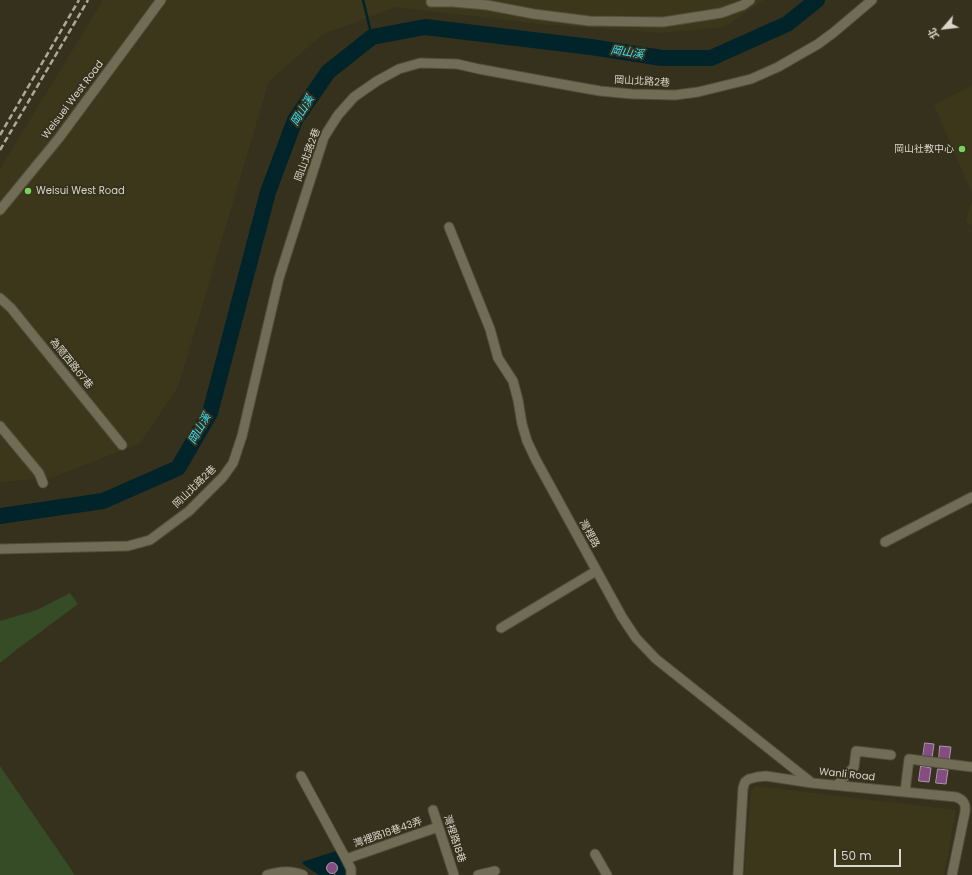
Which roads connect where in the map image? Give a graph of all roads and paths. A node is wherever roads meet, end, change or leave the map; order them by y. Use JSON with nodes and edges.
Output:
{"nodes":[{"id":1,"x":161,"y":0,"type":"edge"},
{"id":2,"x":750,"y":0,"type":"edge"},
{"id":3,"x":872,"y":0,"type":"edge"},
{"id":4,"x":431,"y":2,"type":"dead end"},
{"id":5,"x":0,"y":210,"type":"edge"},
{"id":6,"x":449,"y":227,"type":"dead end"},
{"id":7,"x":0,"y":298,"type":"edge"},
{"id":8,"x":0,"y":426,"type":"edge"},
{"id":9,"x":122,"y":444,"type":"dead end"},
{"id":10,"x":43,"y":483,"type":"dead end"},
{"id":11,"x":972,"y":497,"type":"edge"},
{"id":12,"x":885,"y":542,"type":"dead end"},
{"id":13,"x":0,"y":549,"type":"edge"},
{"id":14,"x":596,"y":570,"type":"junction"},
{"id":15,"x":501,"y":628,"type":"dead end"},
{"id":16,"x":891,"y":755,"type":"dead end"},
{"id":17,"x":972,"y":767,"type":"edge"},
{"id":18,"x":301,"y":776,"type":"dead end"},
{"id":19,"x":812,"y":782,"type":"junction"},
{"id":20,"x":837,"y":785,"type":"junction"},
{"id":21,"x":905,"y":792,"type":"junction"},
{"id":22,"x":433,"y":810,"type":"dead end"},
{"id":23,"x":438,"y":827,"type":"junction"},
{"id":24,"x":595,"y":854,"type":"dead end"},
{"id":25,"x":346,"y":859,"type":"junction"},
{"id":26,"x":495,"y":871,"type":"dead end"},
{"id":27,"x":267,"y":875,"type":"edge"},
{"id":28,"x":303,"y":875,"type":"edge"},
{"id":29,"x":352,"y":875,"type":"edge"},
{"id":30,"x":454,"y":875,"type":"edge"},
{"id":31,"x":478,"y":875,"type":"edge"},
{"id":32,"x":607,"y":875,"type":"edge"},
{"id":33,"x":738,"y":875,"type":"edge"},
{"id":34,"x":952,"y":875,"type":"edge"}],
"edges":[{"from":1,"to":5,"type":"street","name":"Weisuei West Road"},
{"from":2,"to":4,"type":"street"},
{"from":3,"to":13,"type":"street","name":"岡山北路2巷"},
{"from":6,"to":14,"type":"street","name":"灣裡路"},
{"from":7,"to":9,"type":"street","name":"為隨西路67巷"},
{"from":8,"to":10,"type":"street"},
{"from":11,"to":12,"type":"street"},
{"from":14,"to":15,"type":"street"},
{"from":14,"to":19,"type":"street","name":"灣裡路"},
{"from":16,"to":20,"type":"street"},
{"from":17,"to":21,"type":"street"},
{"from":18,"to":25,"type":"street"},
{"from":19,"to":20,"type":"street","name":"Wanli Road"},
{"from":19,"to":33,"type":"street","name":"Wanli Road"},
{"from":20,"to":21,"type":"street","name":"Wanli Road"},
{"from":21,"to":34,"type":"street","name":"Wanli Road"},
{"from":22,"to":23,"type":"street","name":"灣裡路18巷"},
{"from":23,"to":25,"type":"street","name":"灣裡路18巷43弄"},
{"from":23,"to":30,"type":"street","name":"灣裡路18巷"},
{"from":24,"to":32,"type":"street"},
{"from":25,"to":29,"type":"street"},
{"from":26,"to":31,"type":"street"},
{"from":27,"to":28,"type":"street"}]}
